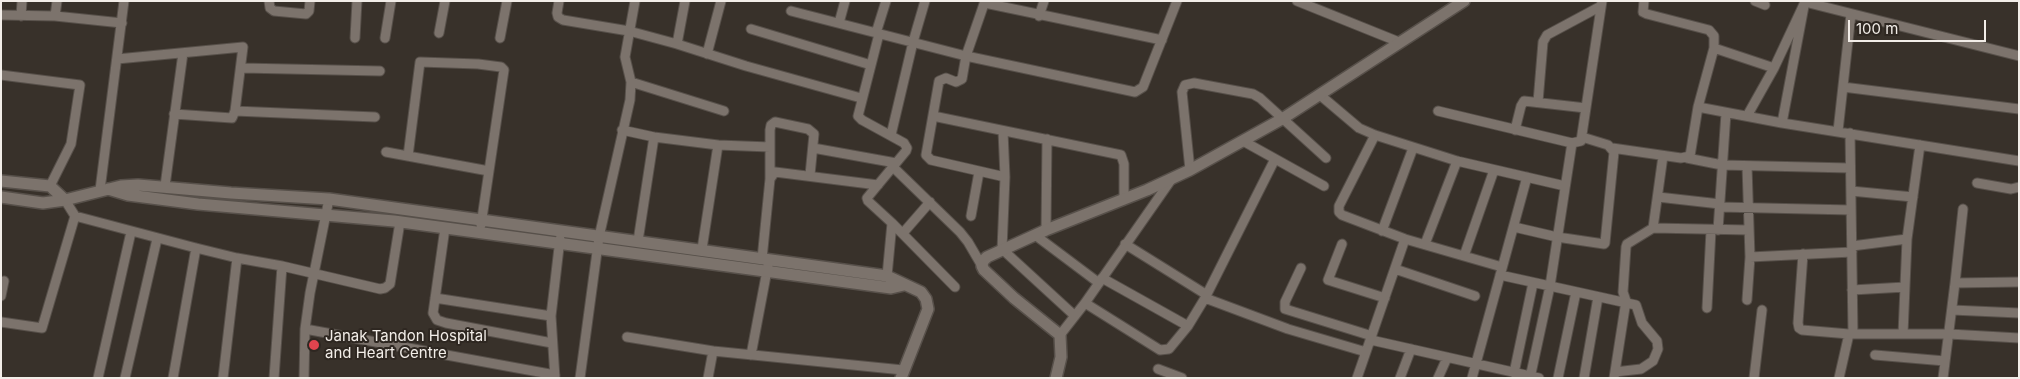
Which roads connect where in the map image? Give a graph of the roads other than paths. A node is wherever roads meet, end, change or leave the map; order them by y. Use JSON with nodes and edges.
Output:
{"nodes":[{"id":1,"x":22,"y":1,"type":"edge"},
{"id":2,"x":57,"y":1,"type":"edge"},
{"id":3,"x":124,"y":1,"type":"edge"},
{"id":4,"x":269,"y":1,"type":"edge"},
{"id":5,"x":310,"y":1,"type":"edge"},
{"id":6,"x":357,"y":1,"type":"edge"},
{"id":7,"x":391,"y":1,"type":"edge"},
{"id":8,"x":445,"y":1,"type":"edge"},
{"id":9,"x":507,"y":1,"type":"edge"},
{"id":10,"x":559,"y":1,"type":"edge"},
{"id":11,"x":635,"y":1,"type":"edge"},
{"id":12,"x":685,"y":1,"type":"edge"},
{"id":13,"x":721,"y":1,"type":"edge"},
{"id":14,"x":845,"y":1,"type":"edge"},
{"id":15,"x":886,"y":1,"type":"edge"},
{"id":16,"x":925,"y":1,"type":"edge"},
{"id":17,"x":1044,"y":1,"type":"edge"},
{"id":18,"x":1177,"y":1,"type":"edge"},
{"id":19,"x":1297,"y":1,"type":"edge"},
{"id":20,"x":1464,"y":1,"type":"edge"},
{"id":21,"x":1644,"y":1,"type":"edge"},
{"id":22,"x":1755,"y":1,"type":"edge"},
{"id":23,"x":1805,"y":1,"type":"edge"},
{"id":24,"x":985,"y":2,"type":"edge"},
{"id":25,"x":1601,"y":4,"type":"edge"},
{"id":26,"x":1765,"y":5,"type":"dead end"},
{"id":27,"x":790,"y":11,"type":"dead end"},
{"id":28,"x":1851,"y":14,"type":"junction"},
{"id":29,"x":1,"y":15,"type":"edge"},
{"id":30,"x":21,"y":16,"type":"junction"},
{"id":31,"x":55,"y":16,"type":"junction"},
{"id":32,"x":1039,"y":16,"type":"junction"},
{"id":33,"x":122,"y":23,"type":"junction"},
{"id":34,"x":839,"y":23,"type":"junction"},
{"id":35,"x":751,"y":29,"type":"dead end"},
{"id":36,"x":629,"y":31,"type":"junction"},
{"id":37,"x":439,"y":33,"type":"dead end"},
{"id":38,"x":878,"y":33,"type":"junction"},
{"id":39,"x":355,"y":38,"type":"dead end"},
{"id":40,"x":385,"y":38,"type":"dead end"},
{"id":41,"x":500,"y":38,"type":"dead end"},
{"id":42,"x":1162,"y":40,"type":"junction"},
{"id":43,"x":913,"y":42,"type":"junction"},
{"id":44,"x":1399,"y":42,"type":"junction"},
{"id":45,"x":677,"y":44,"type":"junction"},
{"id":46,"x":1714,"y":48,"type":"junction"},
{"id":47,"x":183,"y":53,"type":"junction"},
{"id":48,"x":707,"y":54,"type":"junction"},
{"id":49,"x":966,"y":56,"type":"junction"},
{"id":50,"x":2019,"y":56,"type":"edge"},
{"id":51,"x":117,"y":59,"type":"junction"},
{"id":52,"x":871,"y":65,"type":"junction"},
{"id":53,"x":242,"y":68,"type":"junction"},
{"id":54,"x":1774,"y":68,"type":"junction"},
{"id":55,"x":380,"y":71,"type":"dead end"},
{"id":56,"x":1,"y":75,"type":"edge"},
{"id":57,"x":630,"y":82,"type":"junction"},
{"id":58,"x":1843,"y":87,"type":"junction"},
{"id":59,"x":1320,"y":95,"type":"junction"},
{"id":60,"x":861,"y":98,"type":"junction"},
{"id":61,"x":1538,"y":102,"type":"junction"},
{"id":62,"x":1698,"y":107,"type":"junction"},
{"id":63,"x":1586,"y":108,"type":"junction"},
{"id":64,"x":2019,"y":110,"type":"edge"},
{"id":65,"x":235,"y":111,"type":"junction"},
{"id":66,"x":724,"y":111,"type":"dead end"},
{"id":67,"x":1438,"y":111,"type":"dead end"},
{"id":68,"x":1726,"y":113,"type":"junction"},
{"id":69,"x":174,"y":114,"type":"junction"},
{"id":70,"x":933,"y":116,"type":"junction"},
{"id":71,"x":1748,"y":116,"type":"junction"},
{"id":72,"x":375,"y":117,"type":"dead end"},
{"id":73,"x":1282,"y":119,"type":"junction"},
{"id":74,"x":1782,"y":123,"type":"junction"},
{"id":75,"x":622,"y":130,"type":"junction"},
{"id":76,"x":1003,"y":130,"type":"junction"},
{"id":77,"x":1515,"y":130,"type":"junction"},
{"id":78,"x":1838,"y":131,"type":"junction"},
{"id":79,"x":1850,"y":133,"type":"junction"},
{"id":80,"x":891,"y":135,"type":"junction"},
{"id":81,"x":1375,"y":135,"type":"junction"},
{"id":82,"x":654,"y":137,"type":"junction"},
{"id":83,"x":1582,"y":137,"type":"junction"},
{"id":84,"x":1047,"y":139,"type":"junction"},
{"id":85,"x":1243,"y":141,"type":"junction"},
{"id":86,"x":1572,"y":143,"type":"junction"},
{"id":87,"x":718,"y":145,"type":"junction"},
{"id":88,"x":1920,"y":145,"type":"junction"},
{"id":89,"x":770,"y":147,"type":"junction"},
{"id":90,"x":813,"y":148,"type":"junction"},
{"id":91,"x":1413,"y":148,"type":"junction"},
{"id":92,"x":1612,"y":148,"type":"junction"},
{"id":93,"x":386,"y":152,"type":"dead end"},
{"id":94,"x":408,"y":156,"type":"junction"},
{"id":95,"x":1663,"y":156,"type":"junction"},
{"id":96,"x":1326,"y":158,"type":"dead end"},
{"id":97,"x":1687,"y":158,"type":"junction"},
{"id":98,"x":1275,"y":159,"type":"junction"},
{"id":99,"x":1457,"y":161,"type":"junction"},
{"id":100,"x":2019,"y":161,"type":"edge"},
{"id":101,"x":895,"y":165,"type":"junction"},
{"id":102,"x":1722,"y":165,"type":"junction"},
{"id":103,"x":1747,"y":166,"type":"junction"},
{"id":104,"x":1850,"y":168,"type":"junction"},
{"id":105,"x":1190,"y":170,"type":"junction"},
{"id":106,"x":1494,"y":170,"type":"junction"},
{"id":107,"x":489,"y":171,"type":"junction"},
{"id":108,"x":979,"y":172,"type":"junction"},
{"id":109,"x":810,"y":175,"type":"junction"},
{"id":110,"x":1005,"y":177,"type":"junction"},
{"id":111,"x":1527,"y":178,"type":"junction"},
{"id":112,"x":770,"y":179,"type":"junction"},
{"id":113,"x":1171,"y":179,"type":"junction"},
{"id":114,"x":1,"y":181,"type":"edge"},
{"id":115,"x":1977,"y":183,"type":"dead end"},
{"id":116,"x":878,"y":184,"type":"junction"},
{"id":117,"x":50,"y":186,"type":"junction"},
{"id":118,"x":165,"y":186,"type":"junction"},
{"id":119,"x":1324,"y":186,"type":"dead end"},
{"id":120,"x":1565,"y":186,"type":"junction"},
{"id":121,"x":2019,"y":187,"type":"edge"},
{"id":122,"x":104,"y":190,"type":"junction"},
{"id":123,"x":1851,"y":191,"type":"junction"},
{"id":124,"x":1,"y":197,"type":"edge"},
{"id":125,"x":1913,"y":197,"type":"junction"},
{"id":126,"x":1124,"y":198,"type":"junction"},
{"id":127,"x":1658,"y":198,"type":"junction"},
{"id":128,"x":329,"y":199,"type":"junction"},
{"id":129,"x":65,"y":200,"type":"junction"},
{"id":130,"x":930,"y":202,"type":"junction"},
{"id":131,"x":1720,"y":206,"type":"junction"},
{"id":132,"x":1747,"y":208,"type":"junction"},
{"id":133,"x":1963,"y":209,"type":"dead end"},
{"id":134,"x":1851,"y":210,"type":"junction"},
{"id":135,"x":326,"y":214,"type":"junction"},
{"id":136,"x":75,"y":216,"type":"junction"},
{"id":137,"x":971,"y":216,"type":"dead end"},
{"id":138,"x":482,"y":220,"type":"junction"},
{"id":139,"x":400,"y":222,"type":"junction"},
{"id":140,"x":892,"y":223,"type":"junction"},
{"id":141,"x":1514,"y":227,"type":"junction"},
{"id":142,"x":445,"y":228,"type":"junction"},
{"id":143,"x":1653,"y":228,"type":"junction"},
{"id":144,"x":1714,"y":230,"type":"junction"},
{"id":145,"x":1749,"y":230,"type":"junction"},
{"id":146,"x":561,"y":231,"type":"junction"},
{"id":147,"x":1382,"y":231,"type":"junction"},
{"id":148,"x":131,"y":232,"type":"junction"},
{"id":149,"x":480,"y":232,"type":"junction"},
{"id":150,"x":1040,"y":232,"type":"junction"},
{"id":151,"x":902,"y":233,"type":"junction"},
{"id":152,"x":1558,"y":236,"type":"junction"},
{"id":153,"x":157,"y":239,"type":"junction"},
{"id":154,"x":1405,"y":239,"type":"junction"},
{"id":155,"x":1907,"y":239,"type":"junction"},
{"id":156,"x":638,"y":241,"type":"junction"},
{"id":157,"x":560,"y":243,"type":"junction"},
{"id":158,"x":599,"y":243,"type":"junction"},
{"id":159,"x":1125,"y":244,"type":"junction"},
{"id":160,"x":1342,"y":244,"type":"dead end"},
{"id":161,"x":1425,"y":244,"type":"junction"},
{"id":162,"x":196,"y":248,"type":"junction"},
{"id":163,"x":702,"y":249,"type":"junction"},
{"id":164,"x":1852,"y":249,"type":"junction"},
{"id":165,"x":1002,"y":250,"type":"junction"},
{"id":166,"x":1803,"y":254,"type":"junction"},
{"id":167,"x":1464,"y":256,"type":"junction"},
{"id":168,"x":1750,"y":257,"type":"junction"},
{"id":169,"x":237,"y":258,"type":"junction"},
{"id":170,"x":766,"y":264,"type":"junction"},
{"id":171,"x":282,"y":266,"type":"junction"},
{"id":172,"x":982,"y":266,"type":"junction"},
{"id":173,"x":1301,"y":268,"type":"dead end"},
{"id":174,"x":1395,"y":270,"type":"junction"},
{"id":175,"x":1501,"y":271,"type":"junction"},
{"id":176,"x":314,"y":273,"type":"junction"},
{"id":177,"x":887,"y":276,"type":"junction"},
{"id":178,"x":1101,"y":280,"type":"junction"},
{"id":179,"x":4,"y":281,"type":"dead end"},
{"id":180,"x":2019,"y":282,"type":"edge"},
{"id":181,"x":1533,"y":283,"type":"junction"},
{"id":182,"x":1955,"y":283,"type":"junction"},
{"id":183,"x":904,"y":285,"type":"junction"},
{"id":184,"x":1550,"y":286,"type":"junction"},
{"id":185,"x":1905,"y":286,"type":"junction"},
{"id":186,"x":956,"y":288,"type":"dead end"},
{"id":187,"x":1852,"y":290,"type":"junction"},
{"id":188,"x":1576,"y":292,"type":"junction"},
{"id":189,"x":1,"y":296,"type":"edge"},
{"id":190,"x":1206,"y":296,"type":"junction"},
{"id":191,"x":1475,"y":296,"type":"dead end"},
{"id":192,"x":1598,"y":297,"type":"junction"},
{"id":193,"x":435,"y":298,"type":"junction"},
{"id":194,"x":1385,"y":298,"type":"junction"},
{"id":195,"x":1747,"y":300,"type":"dead end"},
{"id":196,"x":1626,"y":301,"type":"junction"},
{"id":197,"x":1084,"y":304,"type":"junction"},
{"id":198,"x":1707,"y":308,"type":"dead end"},
{"id":199,"x":1762,"y":310,"type":"dead end"},
{"id":200,"x":1952,"y":310,"type":"junction"},
{"id":201,"x":2019,"y":313,"type":"edge"},
{"id":202,"x":551,"y":316,"type":"junction"},
{"id":203,"x":1074,"y":316,"type":"junction"},
{"id":204,"x":1,"y":322,"type":"edge"},
{"id":205,"x":1188,"y":326,"type":"junction"},
{"id":206,"x":305,"y":329,"type":"junction"},
{"id":207,"x":1851,"y":334,"type":"junction"},
{"id":208,"x":1903,"y":334,"type":"junction"},
{"id":209,"x":1949,"y":334,"type":"junction"},
{"id":210,"x":1060,"y":335,"type":"junction"},
{"id":211,"x":626,"y":338,"type":"dead end"},
{"id":212,"x":1371,"y":338,"type":"junction"},
{"id":213,"x":2019,"y":338,"type":"edge"},
{"id":214,"x":552,"y":343,"type":"junction"},
{"id":215,"x":1411,"y":349,"type":"junction"},
{"id":216,"x":713,"y":351,"type":"junction"},
{"id":217,"x":1366,"y":352,"type":"junction"},
{"id":218,"x":751,"y":355,"type":"junction"},
{"id":219,"x":1875,"y":356,"type":"dead end"},
{"id":220,"x":1446,"y":358,"type":"junction"},
{"id":221,"x":1945,"y":361,"type":"junction"},
{"id":222,"x":1476,"y":364,"type":"junction"},
{"id":223,"x":1158,"y":369,"type":"dead end"},
{"id":224,"x":1514,"y":373,"type":"junction"},
{"id":225,"x":902,"y":374,"type":"edge"},
{"id":226,"x":1500,"y":374,"type":"edge"},
{"id":227,"x":1615,"y":375,"type":"edge"},
{"id":228,"x":555,"y":376,"type":"edge"},
{"id":229,"x":1533,"y":377,"type":"edge"},
{"id":230,"x":98,"y":378,"type":"edge"},
{"id":231,"x":125,"y":378,"type":"edge"},
{"id":232,"x":173,"y":378,"type":"edge"},
{"id":233,"x":223,"y":378,"type":"edge"},
{"id":234,"x":274,"y":378,"type":"edge"},
{"id":235,"x":304,"y":378,"type":"edge"},
{"id":236,"x":580,"y":378,"type":"edge"},
{"id":237,"x":708,"y":378,"type":"edge"},
{"id":238,"x":1056,"y":378,"type":"edge"},
{"id":239,"x":1182,"y":378,"type":"edge"},
{"id":240,"x":1357,"y":378,"type":"edge"},
{"id":241,"x":1400,"y":378,"type":"edge"},
{"id":242,"x":1438,"y":378,"type":"edge"},
{"id":243,"x":1472,"y":378,"type":"edge"},
{"id":244,"x":1558,"y":378,"type":"edge"},
{"id":245,"x":1584,"y":378,"type":"edge"},
{"id":246,"x":1754,"y":378,"type":"edge"},
{"id":247,"x":1839,"y":378,"type":"edge"},
{"id":248,"x":1943,"y":378,"type":"edge"}],
"edges":[{"from":1,"to":30,"type":"street"},
{"from":2,"to":31,"type":"street"},
{"from":3,"to":33,"type":"street"},
{"from":4,"to":5,"type":"street"},
{"from":6,"to":39,"type":"street"},
{"from":7,"to":40,"type":"street"},
{"from":8,"to":37,"type":"street"},
{"from":9,"to":41,"type":"street"},
{"from":10,"to":36,"type":"street"},
{"from":11,"to":36,"type":"street"},
{"from":12,"to":45,"type":"street"},
{"from":13,"to":48,"type":"street"},
{"from":14,"to":34,"type":"street"},
{"from":15,"to":38,"type":"street"},
{"from":16,"to":43,"type":"street"},
{"from":17,"to":32,"type":"street"},
{"from":18,"to":42,"type":"street"},
{"from":19,"to":44,"type":"street"},
{"from":20,"to":44,"type":"street"},
{"from":21,"to":46,"type":"street"},
{"from":22,"to":26,"type":"street"},
{"from":23,"to":28,"type":"street"},
{"from":23,"to":54,"type":"street"},
{"from":23,"to":74,"type":"street"},
{"from":24,"to":32,"type":"street"},
{"from":24,"to":49,"type":"street"},
{"from":25,"to":61,"type":"street"},
{"from":25,"to":63,"type":"street"},
{"from":27,"to":34,"type":"street"},
{"from":28,"to":50,"type":"street"},
{"from":28,"to":58,"type":"street"},
{"from":29,"to":30,"type":"street"},
{"from":30,"to":31,"type":"street"},
{"from":31,"to":33,"type":"street"},
{"from":32,"to":42,"type":"street"},
{"from":33,"to":51,"type":"street"},
{"from":34,"to":38,"type":"street"},
{"from":35,"to":52,"type":"street"},
{"from":36,"to":45,"type":"street"},
{"from":36,"to":57,"type":"street"},
{"from":38,"to":43,"type":"street"},
{"from":38,"to":52,"type":"street"},
{"from":42,"to":49,"type":"street"},
{"from":43,"to":49,"type":"street"},
{"from":43,"to":80,"type":"street"},
{"from":44,"to":59,"type":"street"},
{"from":45,"to":48,"type":"street"},
{"from":46,"to":54,"type":"street"},
{"from":46,"to":62,"type":"street"},
{"from":47,"to":51,"type":"street"},
{"from":47,"to":53,"type":"street"},
{"from":47,"to":69,"type":"street"},
{"from":48,"to":60,"type":"street"},
{"from":49,"to":70,"type":"street"},
{"from":51,"to":122,"type":"street"},
{"from":52,"to":60,"type":"street"},
{"from":53,"to":55,"type":"street"},
{"from":53,"to":65,"type":"street"},
{"from":54,"to":71,"type":"street"},
{"from":56,"to":117,"type":"street"},
{"from":57,"to":66,"type":"street"},
{"from":57,"to":75,"type":"street"},
{"from":58,"to":64,"type":"street"},
{"from":58,"to":78,"type":"street"},
{"from":59,"to":73,"type":"street"},
{"from":59,"to":81,"type":"street"},
{"from":60,"to":80,"type":"street"},
{"from":61,"to":63,"type":"street"},
{"from":61,"to":77,"type":"street"},
{"from":62,"to":68,"type":"street"},
{"from":62,"to":97,"type":"street"},
{"from":63,"to":83,"type":"street"},
{"from":65,"to":69,"type":"street"},
{"from":65,"to":72,"type":"street"},
{"from":67,"to":77,"type":"street"},
{"from":68,"to":71,"type":"street"},
{"from":68,"to":102,"type":"street"},
{"from":69,"to":118,"type":"street"},
{"from":70,"to":76,"type":"street"},
{"from":70,"to":108,"type":"street"},
{"from":71,"to":74,"type":"street"},
{"from":73,"to":85,"type":"street"},
{"from":73,"to":96,"type":"street"},
{"from":73,"to":105,"type":"street"},
{"from":74,"to":78,"type":"street"},
{"from":75,"to":82,"type":"street"},
{"from":75,"to":158,"type":"street"},
{"from":76,"to":84,"type":"street"},
{"from":76,"to":110,"type":"street"},
{"from":77,"to":86,"type":"street"},
{"from":78,"to":79,"type":"street"},
{"from":79,"to":88,"type":"street"},
{"from":79,"to":104,"type":"street"},
{"from":80,"to":101,"type":"street"},
{"from":81,"to":91,"type":"street"},
{"from":81,"to":147,"type":"street"},
{"from":82,"to":87,"type":"street"},
{"from":82,"to":156,"type":"street"},
{"from":83,"to":86,"type":"street"},
{"from":83,"to":92,"type":"street"},
{"from":84,"to":126,"type":"street"},
{"from":84,"to":150,"type":"street"},
{"from":85,"to":98,"type":"street"},
{"from":85,"to":105,"type":"street"},
{"from":86,"to":120,"type":"street"},
{"from":87,"to":89,"type":"street"},
{"from":87,"to":163,"type":"street"},
{"from":88,"to":100,"type":"street"},
{"from":88,"to":125,"type":"street"},
{"from":89,"to":90,"type":"street"},
{"from":89,"to":112,"type":"street"},
{"from":90,"to":101,"type":"street"},
{"from":90,"to":109,"type":"street"},
{"from":91,"to":99,"type":"street"},
{"from":91,"to":147,"type":"street"},
{"from":92,"to":95,"type":"street"},
{"from":92,"to":152,"type":"street"},
{"from":93,"to":94,"type":"street"},
{"from":94,"to":107,"type":"street"},
{"from":94,"to":107,"type":"street"},
{"from":95,"to":97,"type":"street"},
{"from":95,"to":127,"type":"street"},
{"from":97,"to":102,"type":"street"},
{"from":98,"to":119,"type":"street"},
{"from":98,"to":190,"type":"street"},
{"from":99,"to":106,"type":"street"},
{"from":99,"to":161,"type":"street"},
{"from":101,"to":116,"type":"street"},
{"from":101,"to":130,"type":"street"},
{"from":102,"to":103,"type":"street"},
{"from":102,"to":131,"type":"street"},
{"from":103,"to":104,"type":"street"},
{"from":103,"to":132,"type":"street"},
{"from":104,"to":123,"type":"street"},
{"from":105,"to":113,"type":"street"},
{"from":106,"to":111,"type":"street"},
{"from":106,"to":167,"type":"street"},
{"from":107,"to":138,"type":"street"},
{"from":108,"to":110,"type":"street"},
{"from":108,"to":137,"type":"street"},
{"from":109,"to":112,"type":"street"},
{"from":109,"to":116,"type":"street"},
{"from":110,"to":165,"type":"street"},
{"from":111,"to":120,"type":"street"},
{"from":111,"to":141,"type":"street"},
{"from":112,"to":170,"type":"street"},
{"from":113,"to":126,"type":"street"},
{"from":113,"to":159,"type":"street"},
{"from":114,"to":117,"type":"street"},
{"from":115,"to":121,"type":"street"},
{"from":116,"to":140,"type":"street"},
{"from":117,"to":129,"type":"street"},
{"from":118,"to":122,"type":"street"},
{"from":118,"to":128,"type":"street"},
{"from":120,"to":152,"type":"street"},
{"from":122,"to":129,"type":"street"},
{"from":122,"to":135,"type":"street"},
{"from":123,"to":125,"type":"street"},
{"from":123,"to":134,"type":"street"},
{"from":124,"to":129,"type":"street"},
{"from":125,"to":155,"type":"street"},
{"from":126,"to":150,"type":"street"},
{"from":127,"to":131,"type":"street"},
{"from":127,"to":143,"type":"street"},
{"from":128,"to":135,"type":"street"},
{"from":128,"to":138,"type":"street"},
{"from":129,"to":136,"type":"street"},
{"from":130,"to":151,"type":"street"},
{"from":130,"to":172,"type":"street"},
{"from":131,"to":132,"type":"street"},
{"from":131,"to":144,"type":"street"},
{"from":132,"to":134,"type":"street"},
{"from":132,"to":145,"type":"street"},
{"from":133,"to":182,"type":"street"},
{"from":134,"to":164,"type":"street"},
{"from":135,"to":139,"type":"street"},
{"from":135,"to":176,"type":"street"},
{"from":136,"to":148,"type":"street"},
{"from":136,"to":204,"type":"street"},
{"from":138,"to":146,"type":"street"},
{"from":138,"to":149,"type":"street"},
{"from":139,"to":142,"type":"street"},
{"from":139,"to":176,"type":"street"},
{"from":140,"to":151,"type":"street"},
{"from":140,"to":177,"type":"street"},
{"from":141,"to":152,"type":"street"},
{"from":141,"to":175,"type":"street"},
{"from":142,"to":149,"type":"street"},
{"from":142,"to":193,"type":"street"},
{"from":143,"to":144,"type":"street"},
{"from":143,"to":196,"type":"street"},
{"from":144,"to":145,"type":"street"},
{"from":144,"to":198,"type":"street"},
{"from":145,"to":168,"type":"street"},
{"from":146,"to":157,"type":"street"},
{"from":146,"to":158,"type":"street"},
{"from":147,"to":154,"type":"street"},
{"from":148,"to":153,"type":"street"},
{"from":148,"to":230,"type":"street"},
{"from":149,"to":157,"type":"street"},
{"from":150,"to":165,"type":"street"},
{"from":150,"to":178,"type":"street"},
{"from":151,"to":186,"type":"street"},
{"from":152,"to":184,"type":"street"},
{"from":153,"to":162,"type":"street"},
{"from":153,"to":231,"type":"street"},
{"from":154,"to":161,"type":"street"},
{"from":154,"to":174,"type":"street"},
{"from":155,"to":164,"type":"street"},
{"from":155,"to":185,"type":"street"},
{"from":156,"to":158,"type":"street"},
{"from":156,"to":163,"type":"street"},
{"from":157,"to":158,"type":"street"},
{"from":157,"to":202,"type":"street"},
{"from":158,"to":170,"type":"street"},
{"from":158,"to":236,"type":"street"},
{"from":159,"to":178,"type":"street"},
{"from":159,"to":190,"type":"street"},
{"from":160,"to":194,"type":"street"},
{"from":161,"to":167,"type":"street"},
{"from":162,"to":169,"type":"street"},
{"from":162,"to":232,"type":"street"},
{"from":163,"to":170,"type":"street"},
{"from":164,"to":166,"type":"street"},
{"from":164,"to":187,"type":"street"},
{"from":165,"to":172,"type":"street"},
{"from":165,"to":203,"type":"street"},
{"from":166,"to":168,"type":"street"},
{"from":166,"to":207,"type":"street"},
{"from":167,"to":175,"type":"street"},
{"from":168,"to":195,"type":"street"},
{"from":169,"to":171,"type":"street"},
{"from":169,"to":233,"type":"street"},
{"from":170,"to":177,"type":"street"},
{"from":170,"to":183,"type":"street"},
{"from":170,"to":218,"type":"street"},
{"from":171,"to":176,"type":"street"},
{"from":171,"to":234,"type":"street"},
{"from":172,"to":210,"type":"street"},
{"from":173,"to":212,"type":"street"},
{"from":174,"to":191,"type":"street"},
{"from":174,"to":194,"type":"street"},
{"from":175,"to":181,"type":"street"},
{"from":175,"to":222,"type":"street"},
{"from":176,"to":206,"type":"street"},
{"from":177,"to":183,"type":"street"},
{"from":178,"to":197,"type":"street"},
{"from":178,"to":205,"type":"street"},
{"from":179,"to":189,"type":"street"},
{"from":180,"to":182,"type":"street"},
{"from":181,"to":184,"type":"street"},
{"from":181,"to":224,"type":"street"},
{"from":182,"to":200,"type":"street"},
{"from":183,"to":225,"type":"street"},
{"from":184,"to":188,"type":"street"},
{"from":184,"to":229,"type":"street"},
{"from":185,"to":187,"type":"street"},
{"from":185,"to":208,"type":"street"},
{"from":187,"to":207,"type":"street"},
{"from":188,"to":192,"type":"street"},
{"from":188,"to":244,"type":"street"},
{"from":190,"to":205,"type":"street"},
{"from":190,"to":217,"type":"street"},
{"from":192,"to":196,"type":"street"},
{"from":192,"to":245,"type":"street"},
{"from":193,"to":202,"type":"street"},
{"from":193,"to":214,"type":"street"},
{"from":194,"to":212,"type":"street"},
{"from":196,"to":227,"type":"street"},
{"from":196,"to":227,"type":"street"},
{"from":197,"to":203,"type":"street"},
{"from":197,"to":205,"type":"street"},
{"from":199,"to":246,"type":"street"},
{"from":200,"to":201,"type":"street"},
{"from":200,"to":209,"type":"street"},
{"from":202,"to":214,"type":"street"},
{"from":203,"to":210,"type":"street"},
{"from":206,"to":228,"type":"street"},
{"from":206,"to":235,"type":"street"},
{"from":207,"to":208,"type":"street"},
{"from":207,"to":247,"type":"street"},
{"from":208,"to":209,"type":"street"},
{"from":209,"to":213,"type":"street"},
{"from":209,"to":221,"type":"street"},
{"from":210,"to":238,"type":"street"},
{"from":211,"to":216,"type":"street"},
{"from":212,"to":215,"type":"street"},
{"from":212,"to":217,"type":"street"},
{"from":214,"to":228,"type":"street"},
{"from":215,"to":220,"type":"street"},
{"from":215,"to":241,"type":"street"},
{"from":216,"to":218,"type":"street"},
{"from":216,"to":237,"type":"street"},
{"from":217,"to":240,"type":"street"},
{"from":218,"to":225,"type":"street"},
{"from":219,"to":221,"type":"street"},
{"from":220,"to":222,"type":"street"},
{"from":220,"to":242,"type":"street"},
{"from":221,"to":248,"type":"street"},
{"from":222,"to":226,"type":"street"},
{"from":222,"to":243,"type":"street"},
{"from":223,"to":239,"type":"street"},
{"from":224,"to":226,"type":"street"},
{"from":224,"to":229,"type":"street"}]}
